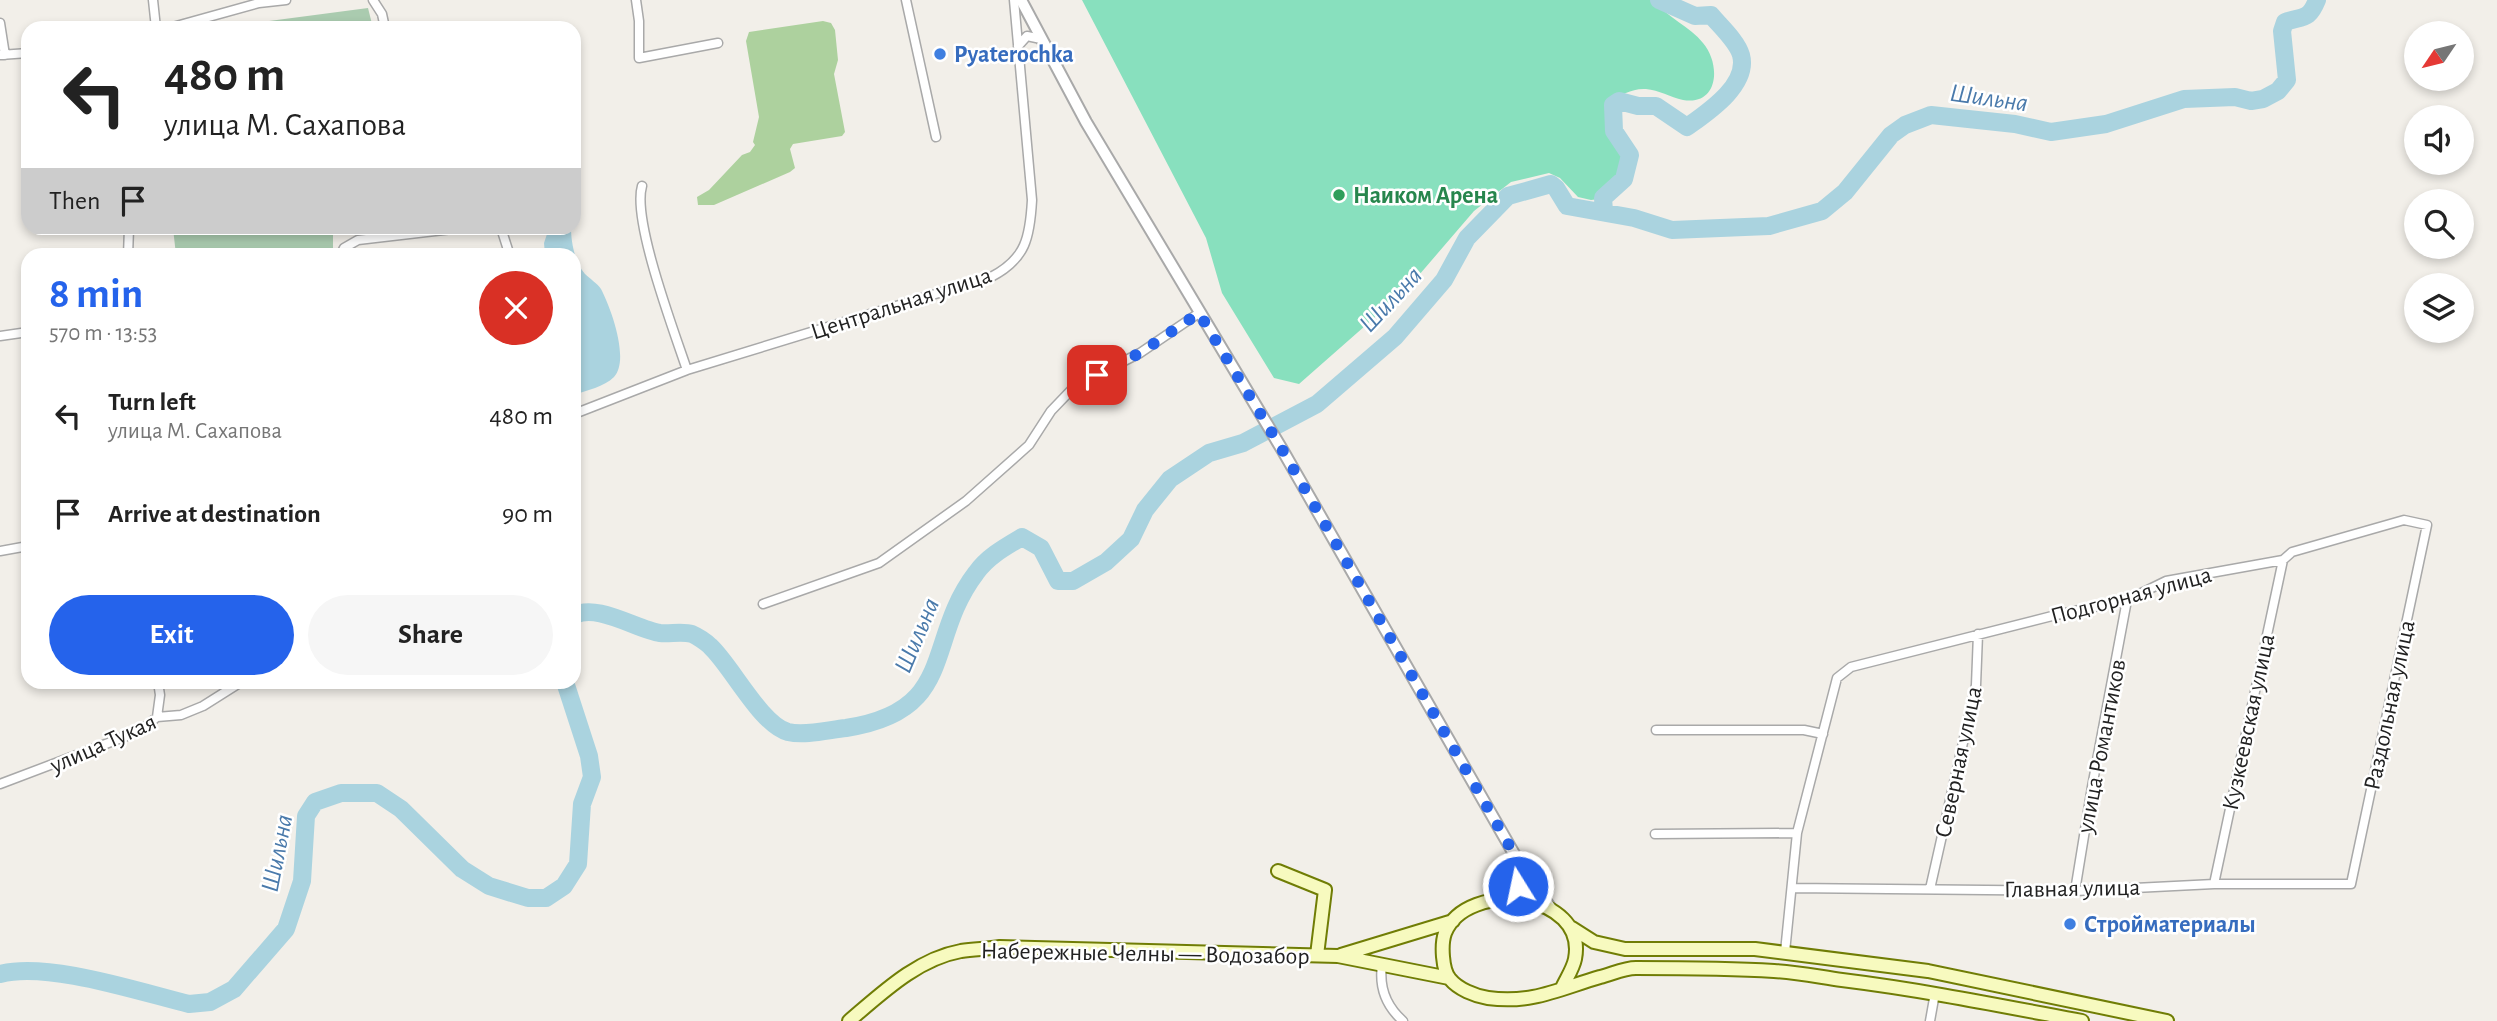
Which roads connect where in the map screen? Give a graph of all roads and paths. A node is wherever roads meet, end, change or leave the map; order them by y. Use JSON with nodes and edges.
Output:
{"nodes":[{"id":1,"x":153,"y":0,"type":"edge"},
{"id":2,"x":286,"y":0,"type":"edge"},
{"id":3,"x":373,"y":0,"type":"edge"},
{"id":4,"x":636,"y":0,"type":"edge"},
{"id":5,"x":906,"y":0,"type":"edge"},
{"id":6,"x":1014,"y":0,"type":"edge"},
{"id":7,"x":1021,"y":0,"type":"edge"},
{"id":8,"x":155,"y":21,"type":"edge"},
{"id":9,"x":194,"y":21,"type":"edge"},
{"id":10,"x":383,"y":21,"type":"edge"},
{"id":11,"x":0,"y":23,"type":"edge"},
{"id":12,"x":1041,"y":39,"type":"junction"},
{"id":13,"x":718,"y":43,"type":"dead end"},
{"id":14,"x":1018,"y":46,"type":"junction"},
{"id":15,"x":21,"y":53,"type":"edge"},
{"id":16,"x":2,"y":55,"type":"edge"},
{"id":17,"x":936,"y":137,"type":"dead end"},
{"id":18,"x":642,"y":186,"type":"dead end"},
{"id":19,"x":401,"y":235,"type":"edge"},
{"id":20,"x":344,"y":248,"type":"edge"},
{"id":21,"x":1199,"y":313,"type":"junction"},
{"id":22,"x":21,"y":332,"type":"edge"},
{"id":23,"x":0,"y":336,"type":"edge"},
{"id":24,"x":687,"y":370,"type":"junction"},
{"id":25,"x":581,"y":411,"type":"edge"},
{"id":26,"x":2427,"y":525,"type":"joint"},
{"id":27,"x":21,"y":547,"type":"edge"},
{"id":28,"x":0,"y":551,"type":"edge"},
{"id":29,"x":2283,"y":560,"type":"junction"},
{"id":30,"x":2127,"y":600,"type":"junction"},
{"id":31,"x":764,"y":604,"type":"dead end"},
{"id":32,"x":1978,"y":634,"type":"junction"},
{"id":33,"x":159,"y":689,"type":"edge"},
{"id":34,"x":230,"y":689,"type":"edge"},
{"id":35,"x":157,"y":717,"type":"junction"},
{"id":36,"x":1656,"y":730,"type":"dead end"},
{"id":37,"x":1823,"y":734,"type":"junction"},
{"id":38,"x":0,"y":784,"type":"edge"},
{"id":39,"x":1797,"y":833,"type":"junction"},
{"id":40,"x":1655,"y":834,"type":"dead end"},
{"id":41,"x":1521,"y":866,"type":"junction"},
{"id":42,"x":1278,"y":871,"type":"dead end"},
{"id":43,"x":2214,"y":884,"type":"junction"},
{"id":44,"x":2351,"y":884,"type":"joint"},
{"id":45,"x":1792,"y":888,"type":"junction"},
{"id":46,"x":1930,"y":889,"type":"junction"},
{"id":47,"x":2075,"y":891,"type":"junction"},
{"id":48,"x":1507,"y":900,"type":"junction"},
{"id":49,"x":1553,"y":911,"type":"junction"},
{"id":50,"x":1453,"y":921,"type":"junction"},
{"id":51,"x":1572,"y":928,"type":"junction"},
{"id":52,"x":1785,"y":952,"type":"junction"},
{"id":53,"x":1317,"y":955,"type":"junction"},
{"id":54,"x":1338,"y":956,"type":"junction"},
{"id":55,"x":1382,"y":965,"type":"junction"},
{"id":56,"x":1449,"y":978,"type":"junction"},
{"id":57,"x":1562,"y":988,"type":"junction"},
{"id":58,"x":1936,"y":993,"type":"junction"},
{"id":59,"x":849,"y":1021,"type":"edge"},
{"id":60,"x":1403,"y":1021,"type":"edge"},
{"id":61,"x":1930,"y":1021,"type":"edge"},
{"id":62,"x":2082,"y":1021,"type":"edge"},
{"id":63,"x":2167,"y":1021,"type":"edge"}],
"edges":[{"from":1,"to":8,"type":"street"},
{"from":2,"to":9,"type":"street"},
{"from":3,"to":10,"type":"street"},
{"from":4,"to":13,"type":"street"},
{"from":5,"to":17,"type":"street"},
{"from":6,"to":14,"type":"street","name":"Центральная улица"},
{"from":7,"to":12,"type":"street"},
{"from":11,"to":16,"type":"street"},
{"from":12,"to":14,"type":"street"},
{"from":12,"to":21,"type":"street"},
{"from":14,"to":24,"type":"street","name":"Центральная улица"},
{"from":15,"to":16,"type":"street"},
{"from":18,"to":24,"type":"street"},
{"from":19,"to":20,"type":"street"},
{"from":21,"to":31,"type":"street"},
{"from":21,"to":41,"type":"street"},
{"from":22,"to":23,"type":"street"},
{"from":24,"to":25,"type":"street","name":"Центральная улица"},
{"from":26,"to":29,"type":"street","name":"Подгорная улица"},
{"from":26,"to":44,"type":"street","name":"Раздольная улица"},
{"from":27,"to":28,"type":"street"},
{"from":29,"to":30,"type":"street","name":"Подгорная улица"},
{"from":29,"to":43,"type":"street","name":"Кузкеевская улица"},
{"from":30,"to":32,"type":"street","name":"Подгорная улица"},
{"from":30,"to":47,"type":"street","name":"улица Романтиков"},
{"from":32,"to":37,"type":"street","name":"Подгорная улица"},
{"from":32,"to":46,"type":"street","name":"Северная улица"},
{"from":33,"to":35,"type":"street"},
{"from":34,"to":35,"type":"street","name":"улица Тукая"},
{"from":35,"to":38,"type":"street","name":"улица Тукая"},
{"from":36,"to":37,"type":"street"},
{"from":37,"to":39,"type":"street"},
{"from":39,"to":40,"type":"street"},
{"from":39,"to":45,"type":"street"},
{"from":41,"to":48,"type":"street"},
{"from":41,"to":49,"type":"street"},
{"from":42,"to":53,"type":"main road"},
{"from":43,"to":44,"type":"street","name":"Главная улица"},
{"from":43,"to":47,"type":"street","name":"Главная улица"},
{"from":45,"to":46,"type":"street","name":"Главная улица"},
{"from":45,"to":52,"type":"street"},
{"from":46,"to":47,"type":"street","name":"Главная улица"},
{"from":48,"to":49,"type":"main road","name":"Набережные Челны — Водозабор"},
{"from":48,"to":50,"type":"main road","name":"Набережные Челны — Водозабор"},
{"from":49,"to":51,"type":"main road","name":"Набережные Челны — Водозабор"},
{"from":50,"to":54,"type":"main road","name":"Набережные Челны — Водозабор"},
{"from":50,"to":56,"type":"main road"},
{"from":51,"to":52,"type":"main road","name":"Набережные Челны — Водозабор"},
{"from":51,"to":57,"type":"main road"},
{"from":52,"to":63,"type":"main road","name":"Набережные Челны — Водозабор"},
{"from":53,"to":54,"type":"main road","name":"Набережные Челны — Водозабор"},
{"from":53,"to":59,"type":"main road","name":"Набережные Челны — Водозабор"},
{"from":54,"to":55,"type":"main road","name":"Набережные Челны — Водозабор"},
{"from":55,"to":56,"type":"main road","name":"Набережные Челны — Водозабор"},
{"from":55,"to":60,"type":"street"},
{"from":56,"to":57,"type":"main road","name":"Набережные Челны — Водозабор"},
{"from":57,"to":58,"type":"main road","name":"Набережные Челны — Водозабор"},
{"from":58,"to":61,"type":"street"},
{"from":58,"to":62,"type":"main road","name":"Набережные Челны — Водозабор"}]}
